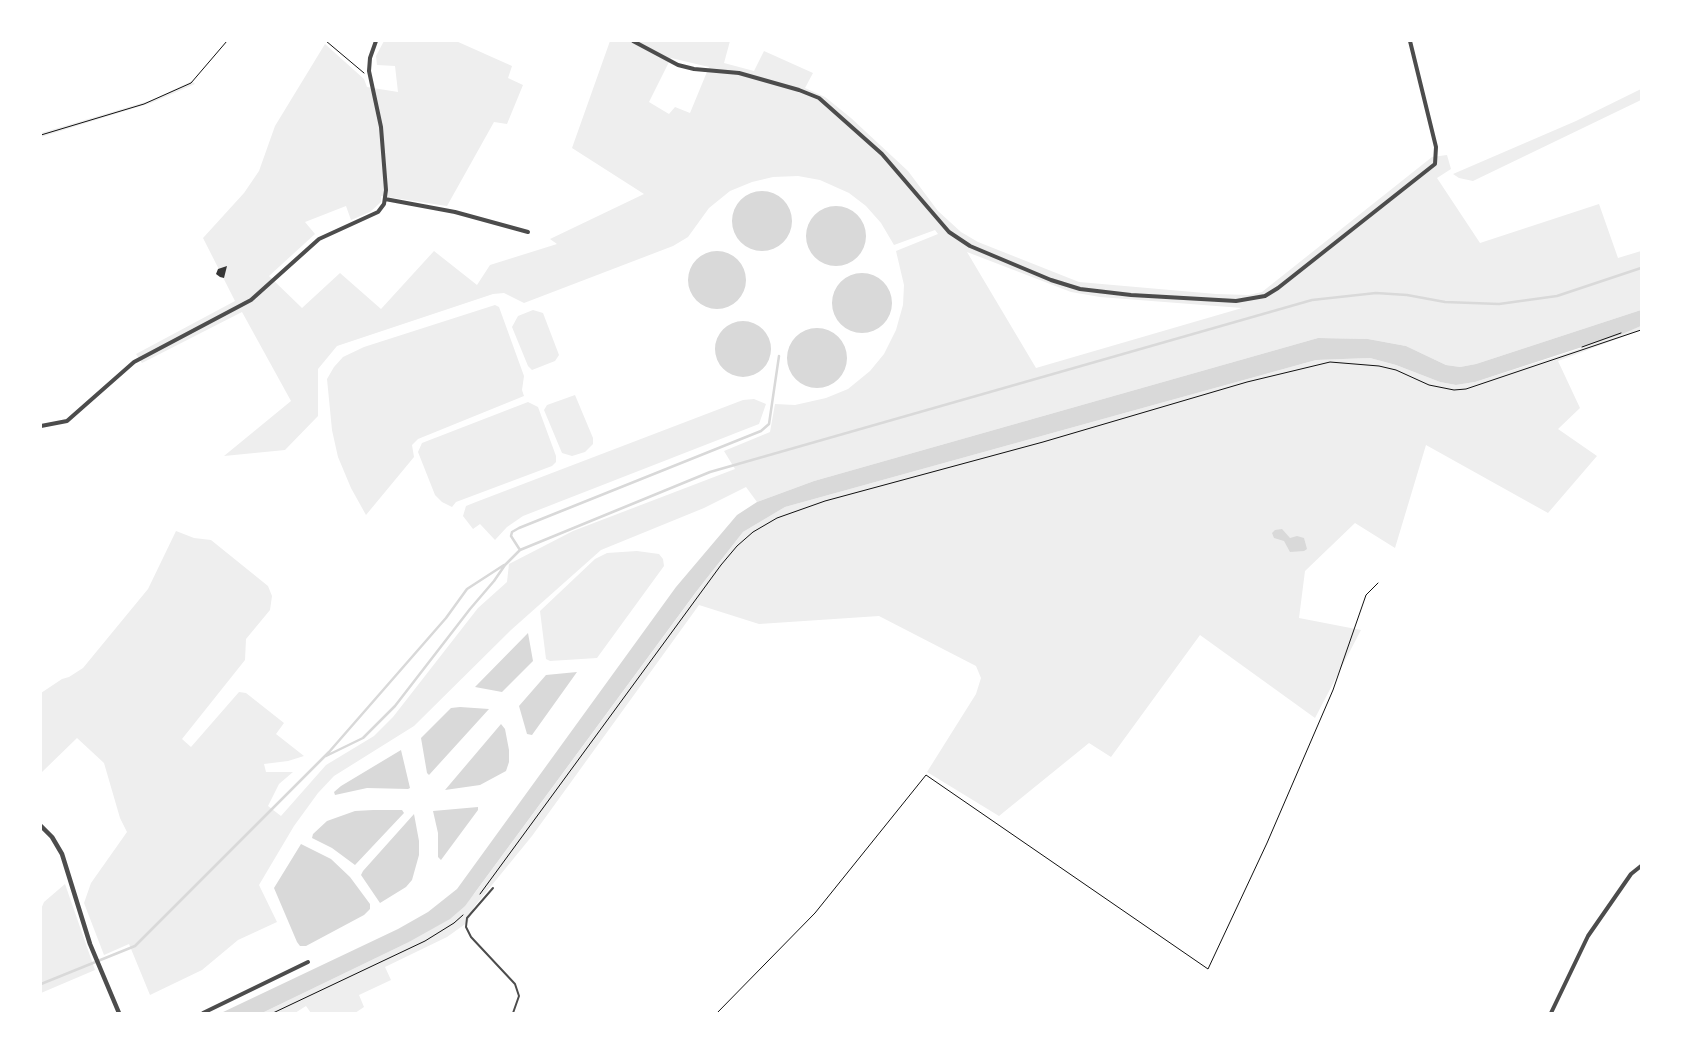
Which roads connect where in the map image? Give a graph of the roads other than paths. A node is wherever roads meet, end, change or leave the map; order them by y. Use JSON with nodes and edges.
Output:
{"nodes":[{"id":1,"x":376,"y":41,"type":"edge"},
{"id":2,"x":633,"y":41,"type":"edge"},
{"id":3,"x":1410,"y":41,"type":"edge"},
{"id":4,"x":385,"y":199,"type":"junction"},
{"id":5,"x":528,"y":232,"type":"dead end"},
{"id":6,"x":41,"y":426,"type":"edge"},
{"id":7,"x":41,"y":826,"type":"edge"},
{"id":8,"x":1641,"y":866,"type":"edge"},
{"id":9,"x":493,"y":888,"type":"dead end"},
{"id":10,"x":308,"y":962,"type":"dead end"},
{"id":11,"x":118,"y":1013,"type":"edge"},
{"id":12,"x":203,"y":1013,"type":"edge"},
{"id":13,"x":513,"y":1013,"type":"edge"},
{"id":14,"x":1551,"y":1013,"type":"edge"}],
"edges":[{"from":1,"to":4,"type":"street"},
{"from":2,"to":3,"type":"street"},
{"from":4,"to":5,"type":"street"},
{"from":4,"to":6,"type":"street"},
{"from":7,"to":11,"type":"street"},
{"from":8,"to":14,"type":"street"},
{"from":9,"to":13,"type":"lane"},
{"from":10,"to":12,"type":"street"}]}
